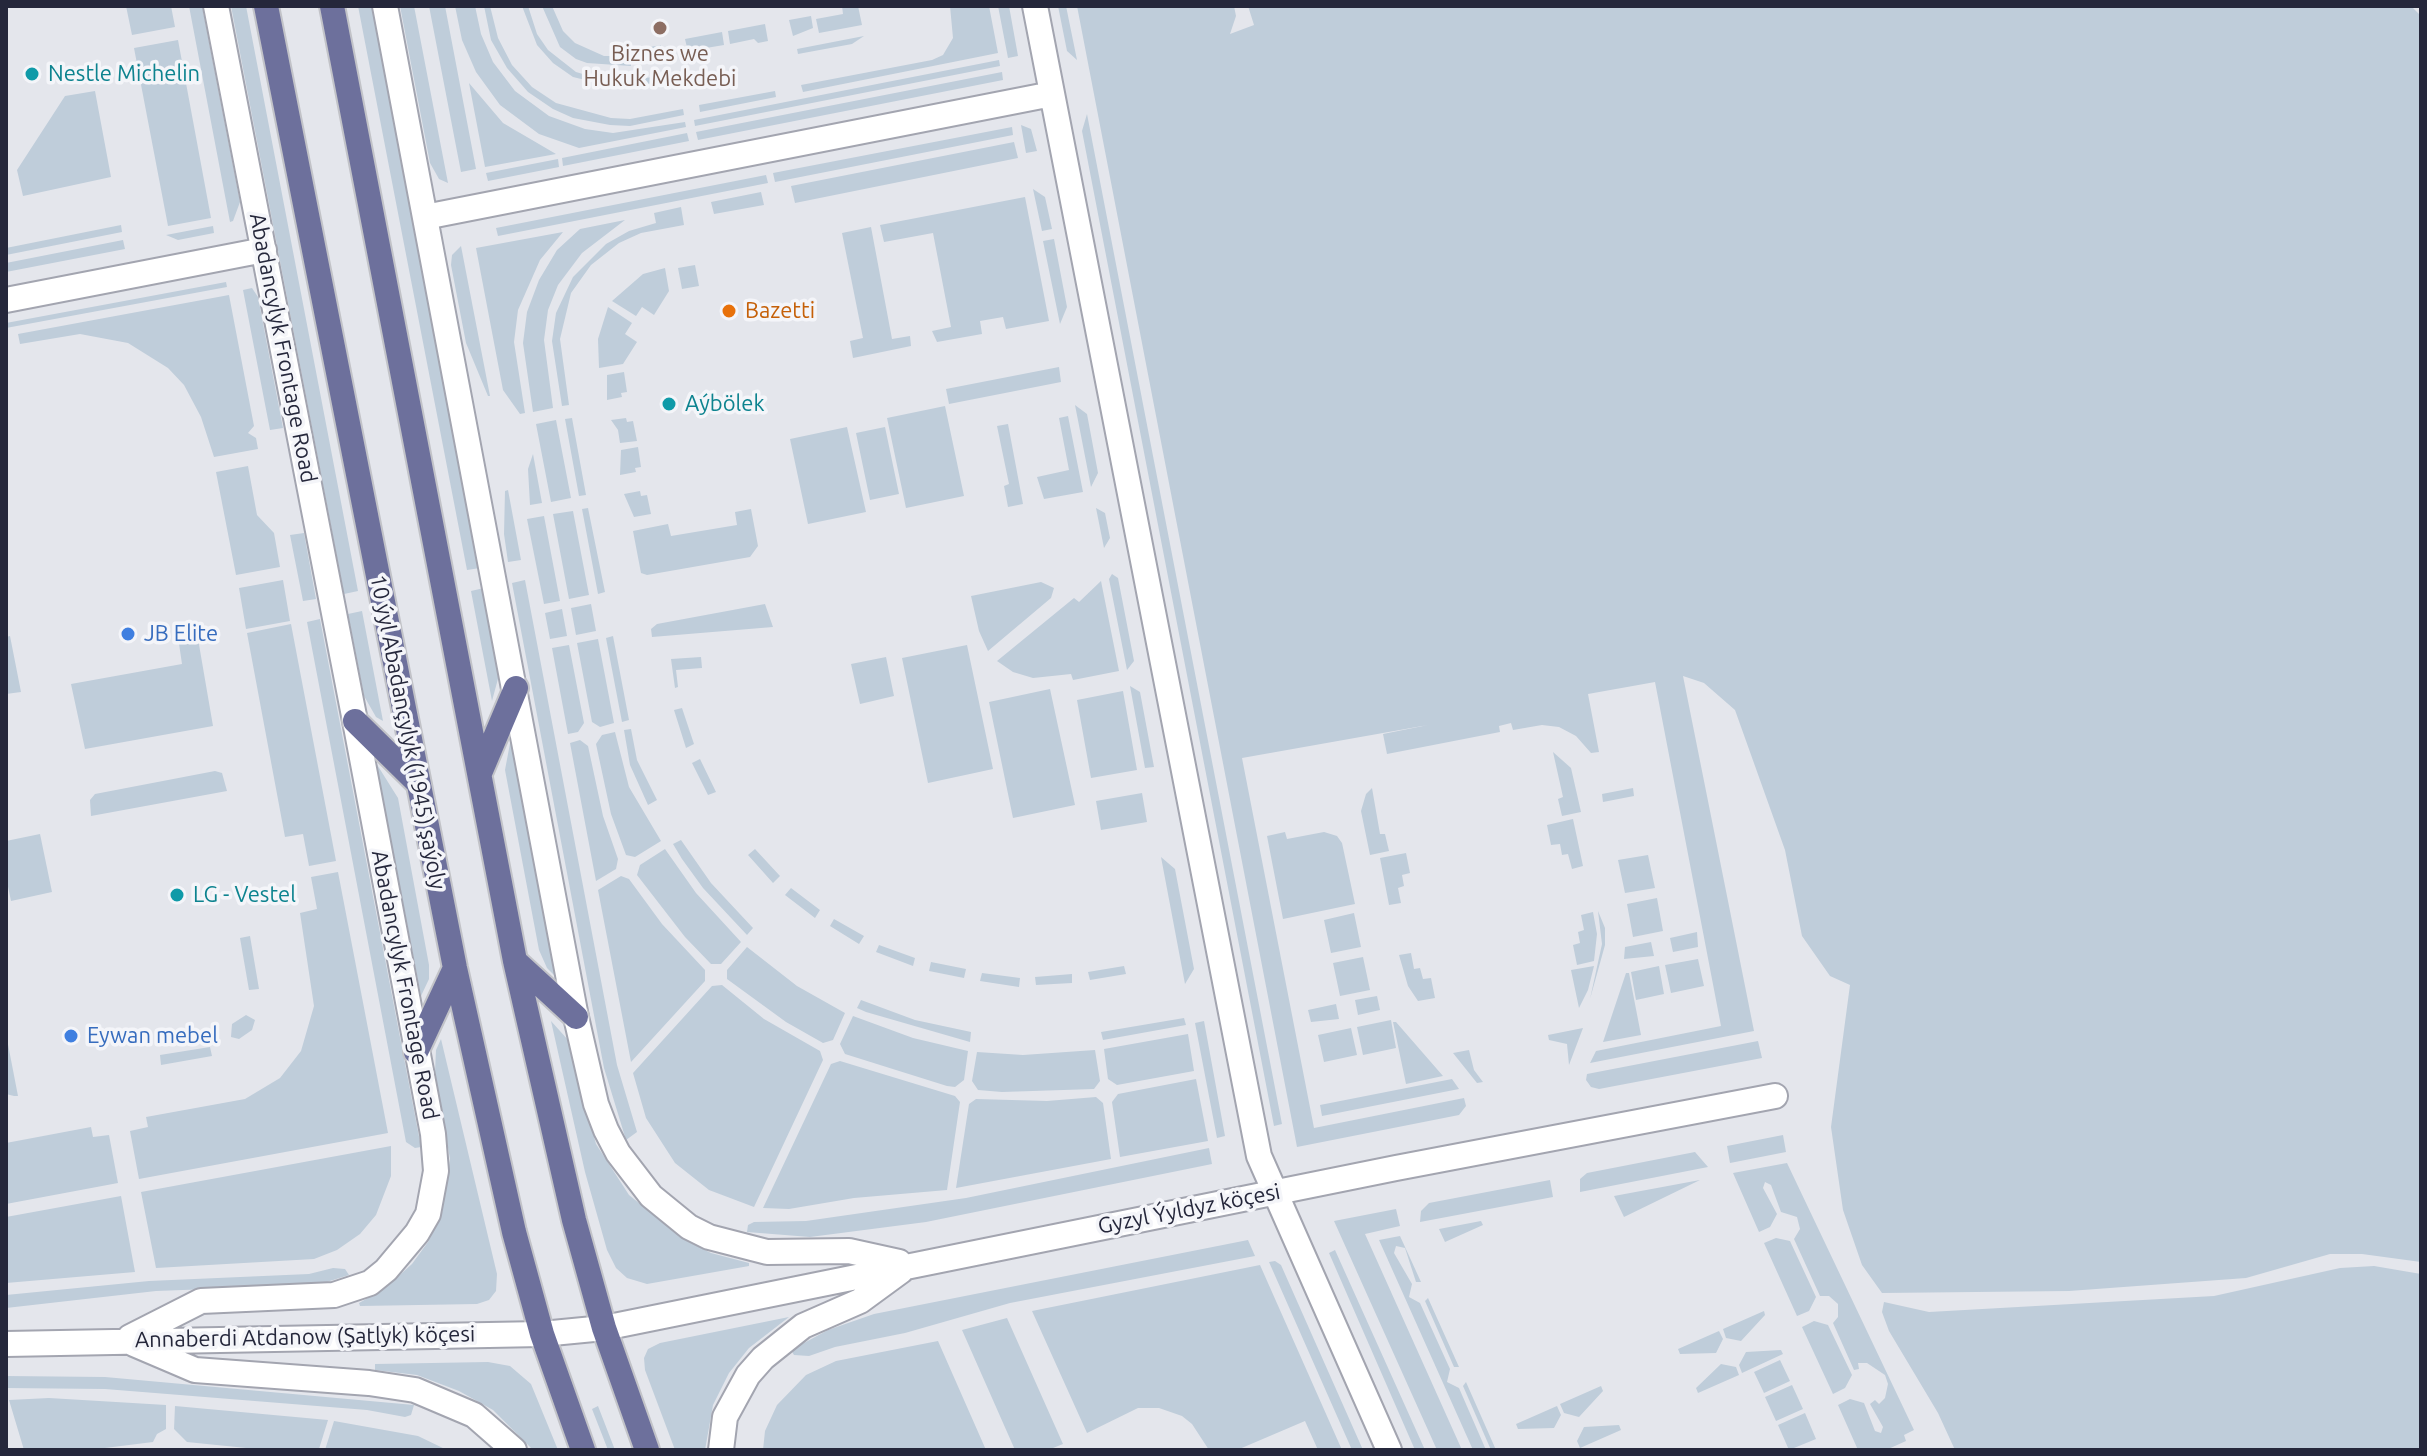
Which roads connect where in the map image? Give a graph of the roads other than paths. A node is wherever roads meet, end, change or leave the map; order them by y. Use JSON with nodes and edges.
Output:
{"nodes":[{"id":1,"x":216,"y":6,"type":"edge"},
{"id":2,"x":266,"y":6,"type":"edge"},
{"id":3,"x":332,"y":6,"type":"edge"},
{"id":4,"x":385,"y":6,"type":"edge"},
{"id":5,"x":1035,"y":6,"type":"edge"},
{"id":6,"x":1052,"y":94,"type":"junction"},
{"id":7,"x":425,"y":217,"type":"junction"},
{"id":8,"x":264,"y":250,"type":"junction"},
{"id":9,"x":6,"y":300,"type":"edge"},
{"id":10,"x":516,"y":688,"type":"junction"},
{"id":11,"x":355,"y":721,"type":"junction"},
{"id":12,"x":480,"y":773,"type":"junction"},
{"id":13,"x":417,"y":782,"type":"junction"},
{"id":14,"x":515,"y":961,"type":"junction"},
{"id":15,"x":455,"y":968,"type":"junction"},
{"id":16,"x":576,"y":1017,"type":"junction"},
{"id":17,"x":416,"y":1052,"type":"junction"},
{"id":18,"x":1775,"y":1096,"type":"dead end"},
{"id":19,"x":1273,"y":1193,"type":"junction"},
{"id":20,"x":909,"y":1264,"type":"junction"},
{"id":21,"x":604,"y":1328,"type":"junction"},
{"id":22,"x":542,"y":1334,"type":"junction"},
{"id":23,"x":124,"y":1340,"type":"junction"},
{"id":24,"x":6,"y":1344,"type":"edge"},
{"id":25,"x":514,"y":1450,"type":"edge"},
{"id":26,"x":583,"y":1450,"type":"edge"},
{"id":27,"x":647,"y":1450,"type":"edge"},
{"id":28,"x":721,"y":1450,"type":"edge"},
{"id":29,"x":1389,"y":1450,"type":"edge"}],
"edges":[{"from":1,"to":8,"type":"street","name":"Abadancylyk Frontage Road"},
{"from":2,"to":13,"type":"main road","name":"10 ýyl Abadançylyk (1945) şaýoly"},
{"from":3,"to":12,"type":"main road"},
{"from":4,"to":7,"type":"street"},
{"from":5,"to":6,"type":"street"},
{"from":6,"to":7,"type":"street"},
{"from":6,"to":19,"type":"street"},
{"from":7,"to":10,"type":"street"},
{"from":8,"to":9,"type":"street"},
{"from":8,"to":11,"type":"street","name":"Abadancylyk Frontage Road"},
{"from":10,"to":12,"type":"main road"},
{"from":10,"to":16,"type":"street"},
{"from":11,"to":13,"type":"main road"},
{"from":11,"to":17,"type":"street","name":"Abadancylyk Frontage Road"},
{"from":12,"to":14,"type":"main road"},
{"from":13,"to":15,"type":"main road","name":"10 ýyl Abadançylyk (1945) şaýoly"},
{"from":14,"to":16,"type":"main road"},
{"from":14,"to":21,"type":"main road"},
{"from":15,"to":17,"type":"main road"},
{"from":15,"to":22,"type":"main road","name":"10 ýyl Abadançylyk (1945) şaýoly"},
{"from":16,"to":20,"type":"street"},
{"from":17,"to":23,"type":"street","name":"Abadancylyk Frontage Road"},
{"from":18,"to":19,"type":"street","name":"Gyzyl Ýyldyz köçesi"},
{"from":19,"to":20,"type":"street","name":"Gyzyl Ýyldyz köçesi"},
{"from":19,"to":29,"type":"street"},
{"from":20,"to":21,"type":"street","name":"Gyzyl Ýyldyz köçesi"},
{"from":20,"to":28,"type":"street"},
{"from":21,"to":22,"type":"street","name":"Annaberdi Atdanow (Şatlyk) köçesi"},
{"from":21,"to":27,"type":"main road"},
{"from":22,"to":23,"type":"street","name":"Annaberdi Atdanow (Şatlyk) köçesi"},
{"from":22,"to":26,"type":"main road","name":"10 ýyl Abadançylyk (1945) şaýoly"},
{"from":23,"to":24,"type":"street","name":"Annaberdi Atdanow (Şatlyk) köçesi"},
{"from":23,"to":25,"type":"street"}]}
